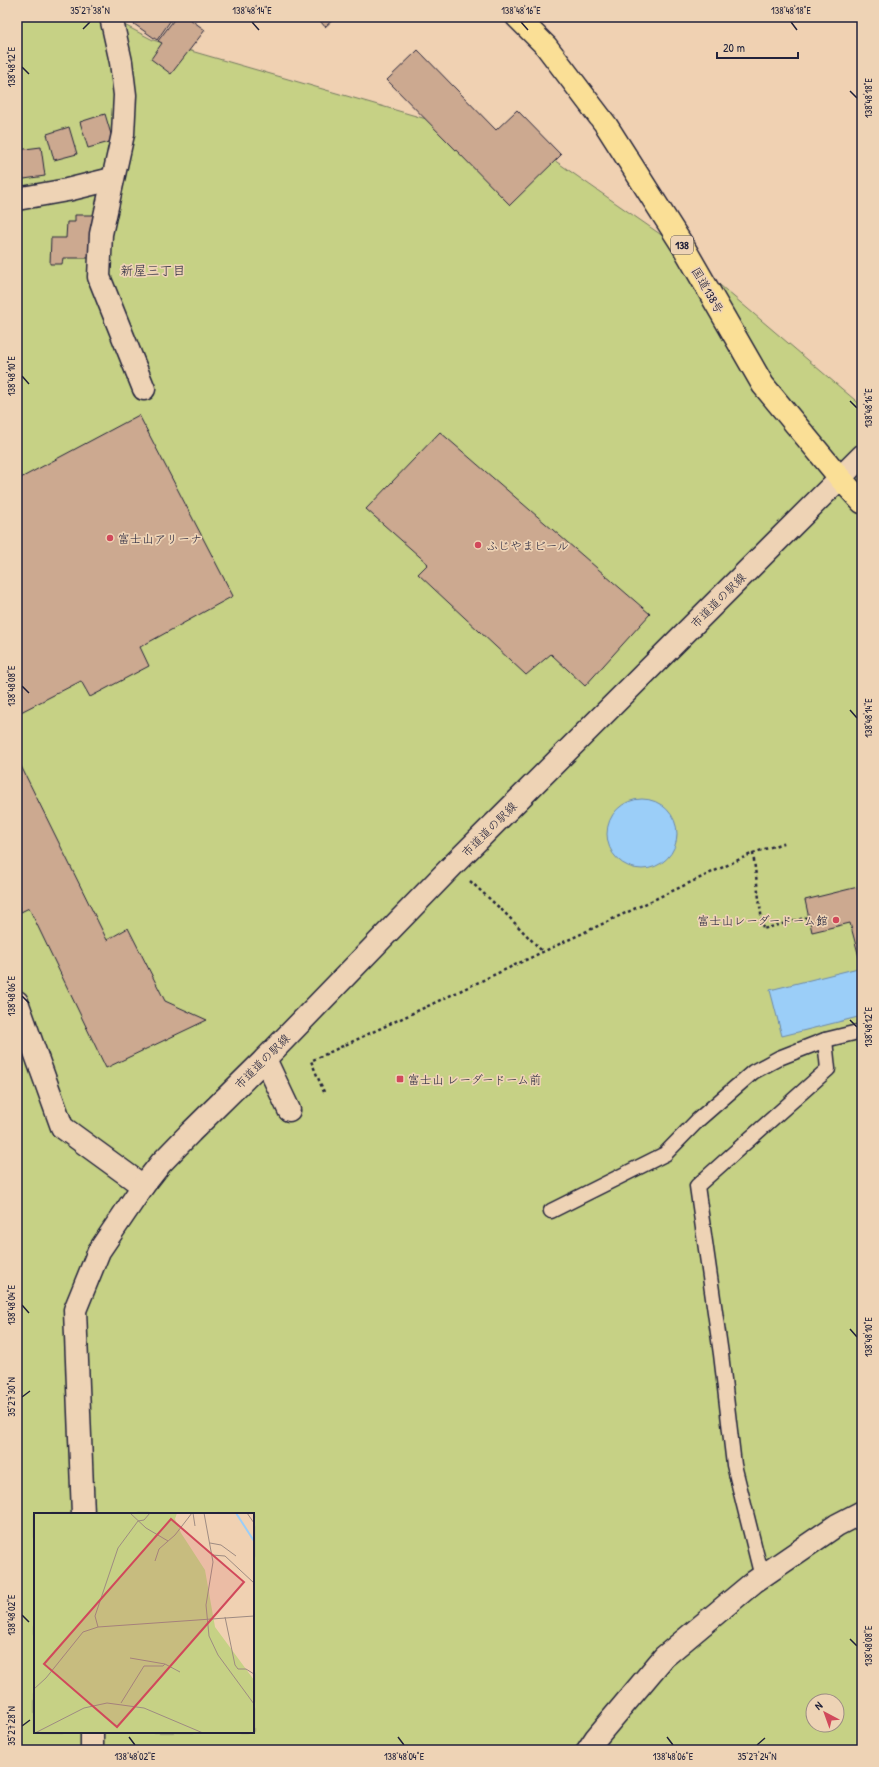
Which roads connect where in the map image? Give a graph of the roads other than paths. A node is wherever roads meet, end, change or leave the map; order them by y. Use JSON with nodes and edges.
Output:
{"nodes":[{"id":1,"x":111,"y":17,"type":"edge"},
{"id":2,"x":517,"y":17,"type":"edge"},
{"id":3,"x":112,"y":178,"type":"junction"},
{"id":4,"x":17,"y":200,"type":"edge"},
{"id":5,"x":144,"y":389,"type":"dead end"},
{"id":6,"x":862,"y":456,"type":"edge"},
{"id":7,"x":840,"y":478,"type":"junction"},
{"id":8,"x":862,"y":502,"type":"edge"},
{"id":9,"x":17,"y":1002,"type":"edge"},
{"id":10,"x":862,"y":1031,"type":"edge"},
{"id":11,"x":825,"y":1040,"type":"junction"},
{"id":12,"x":265,"y":1059,"type":"junction"},
{"id":13,"x":289,"y":1110,"type":"dead end"},
{"id":14,"x":143,"y":1186,"type":"junction"},
{"id":15,"x":551,"y":1211,"type":"dead end"},
{"id":16,"x":862,"y":1512,"type":"edge"},
{"id":17,"x":83,"y":1513,"type":"edge"},
{"id":18,"x":762,"y":1577,"type":"junction"},
{"id":19,"x":92,"y":1733,"type":"edge"},
{"id":20,"x":92,"y":1750,"type":"edge"},
{"id":21,"x":588,"y":1750,"type":"edge"}],
"edges":[{"from":1,"to":3,"type":"street"},
{"from":2,"to":7,"type":"highway","name":"国道138号","number":"138"},
{"from":3,"to":4,"type":"street"},
{"from":3,"to":5,"type":"street"},
{"from":6,"to":7,"type":"street","name":"市道道の駅線"},
{"from":7,"to":8,"type":"highway","name":"国道138号","number":"138"},
{"from":7,"to":12,"type":"street","name":"市道道の駅線"},
{"from":9,"to":14,"type":"street"},
{"from":10,"to":11,"type":"lane"},
{"from":11,"to":15,"type":"lane"},
{"from":11,"to":18,"type":"lane"},
{"from":12,"to":13,"type":"street"},
{"from":12,"to":14,"type":"street","name":"市道道の駅線"},
{"from":14,"to":17,"type":"street","name":"市道道の駅線"},
{"from":16,"to":18,"type":"street"},
{"from":18,"to":21,"type":"street"},
{"from":19,"to":20,"type":"street"}]}
